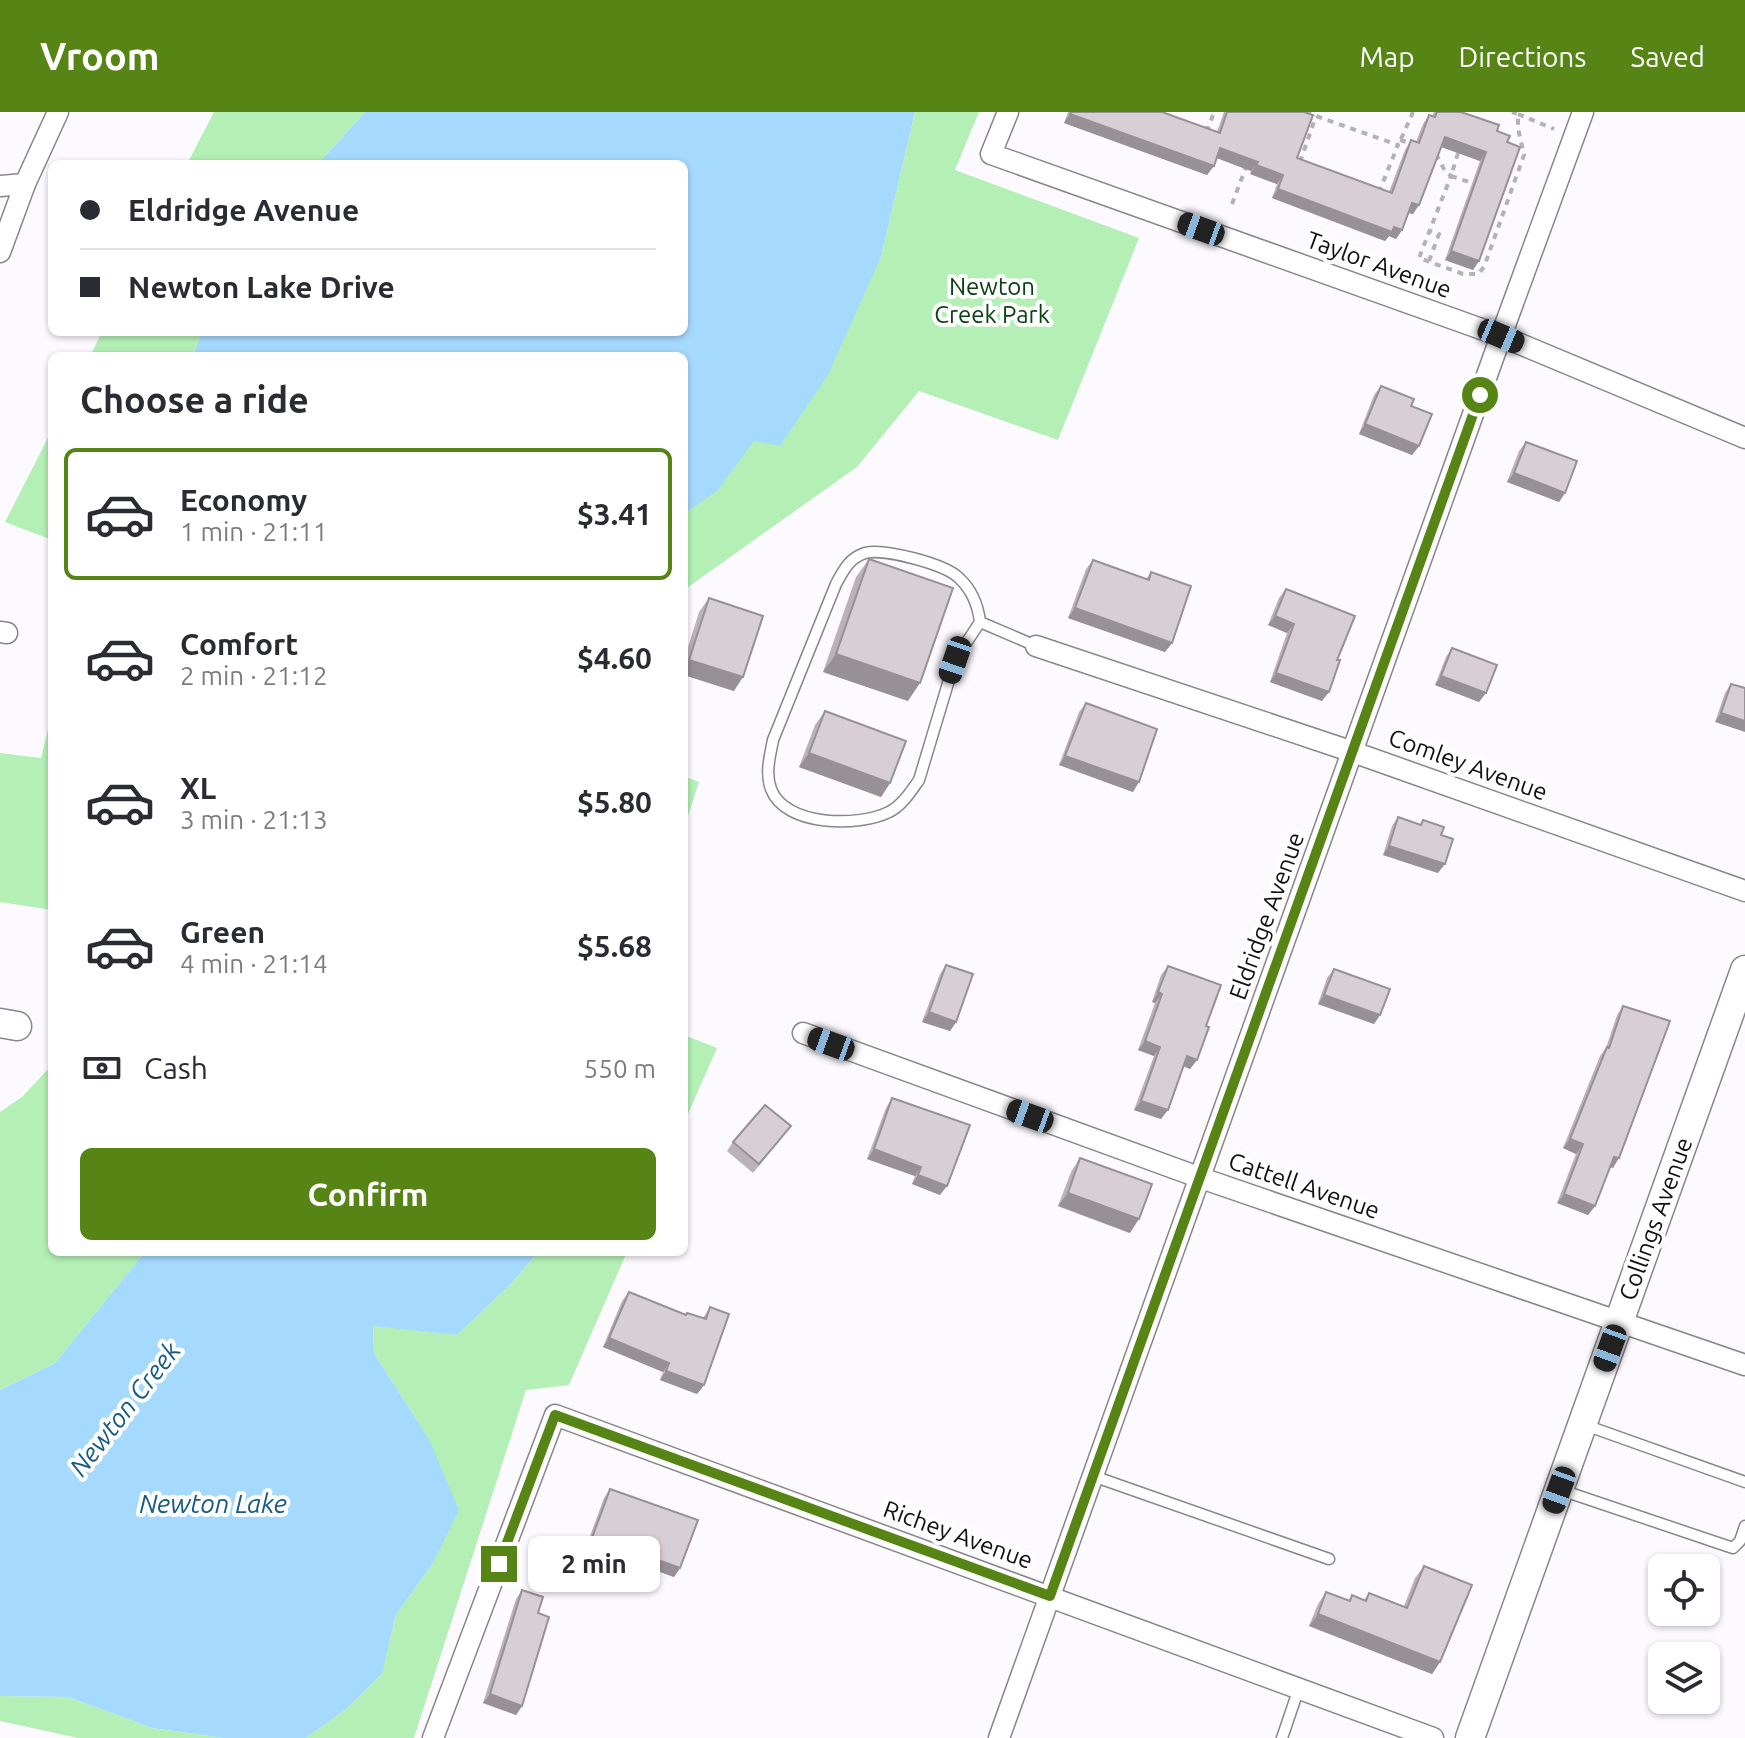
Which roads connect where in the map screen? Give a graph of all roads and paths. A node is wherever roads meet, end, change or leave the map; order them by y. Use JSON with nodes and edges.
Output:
{"nodes":[{"id":1,"x":58,"y":112,"type":"edge"},
{"id":2,"x":1008,"y":112,"type":"edge"},
{"id":3,"x":1214,"y":112,"type":"edge"},
{"id":4,"x":1305,"y":112,"type":"edge"},
{"id":5,"x":1413,"y":112,"type":"edge"},
{"id":6,"x":1512,"y":112,"type":"edge"},
{"id":7,"x":1583,"y":112,"type":"edge"},
{"id":8,"x":1519,"y":113,"type":"edge"},
{"id":9,"x":1316,"y":116,"type":"junction"},
{"id":10,"x":1196,"y":125,"type":"edge"},
{"id":11,"x":1558,"y":130,"type":"dead end"},
{"id":12,"x":1399,"y":142,"type":"junction"},
{"id":13,"x":1421,"y":147,"type":"edge"},
{"id":14,"x":1431,"y":151,"type":"edge"},
{"id":15,"x":1458,"y":153,"type":"edge"},
{"id":16,"x":1247,"y":165,"type":"edge"},
{"id":17,"x":1313,"y":167,"type":"edge"},
{"id":18,"x":1451,"y":176,"type":"junction"},
{"id":19,"x":1472,"y":183,"type":"edge"},
{"id":20,"x":25,"y":184,"type":"junction"},
{"id":21,"x":0,"y":186,"type":"edge"},
{"id":22,"x":1366,"y":187,"type":"edge"},
{"id":23,"x":1232,"y":204,"type":"dead end"},
{"id":24,"x":1430,"y":231,"type":"junction"},
{"id":25,"x":1439,"y":234,"type":"junction"},
{"id":26,"x":1453,"y":238,"type":"edge"},
{"id":27,"x":0,"y":252,"type":"edge"},
{"id":28,"x":1429,"y":261,"type":"junction"},
{"id":29,"x":1501,"y":336,"type":"junction"},
{"id":30,"x":1745,"y":438,"type":"edge"},
{"id":31,"x":980,"y":622,"type":"junction"},
{"id":32,"x":1036,"y":646,"type":"joint"},
{"id":33,"x":1353,"y":752,"type":"junction"},
{"id":34,"x":1745,"y":891,"type":"edge"},
{"id":35,"x":1745,"y":970,"type":"edge"},
{"id":36,"x":803,"y":1033,"type":"dead end"},
{"id":37,"x":1201,"y":1178,"type":"junction"},
{"id":38,"x":1619,"y":1323,"type":"junction"},
{"id":39,"x":1745,"y":1365,"type":"edge"},
{"id":40,"x":1583,"y":1424,"type":"junction"},
{"id":41,"x":1093,"y":1476,"type":"junction"},
{"id":42,"x":1745,"y":1482,"type":"edge"},
{"id":43,"x":1559,"y":1490,"type":"junction"},
{"id":44,"x":1745,"y":1526,"type":"edge"},
{"id":45,"x":1329,"y":1559,"type":"dead end"},
{"id":46,"x":1050,"y":1596,"type":"junction"},
{"id":47,"x":1299,"y":1688,"type":"junction"},
{"id":48,"x":433,"y":1738,"type":"edge"},
{"id":49,"x":999,"y":1738,"type":"edge"},
{"id":50,"x":1282,"y":1738,"type":"edge"},
{"id":51,"x":1433,"y":1738,"type":"edge"},
{"id":52,"x":1470,"y":1738,"type":"edge"}],
"edges":[{"from":1,"to":20,"type":"street"},
{"from":2,"to":29,"type":"street","name":"Taylor Avenue"},
{"from":3,"to":10,"type":"path"},
{"from":4,"to":9,"type":"path"},
{"from":5,"to":12,"type":"path"},
{"from":6,"to":8,"type":"path"},
{"from":7,"to":29,"type":"street","name":"Eldridge Avenue"},
{"from":8,"to":11,"type":"path"},
{"from":8,"to":28,"type":"path"},
{"from":9,"to":12,"type":"path"},
{"from":9,"to":17,"type":"path"},
{"from":12,"to":13,"type":"path"},
{"from":12,"to":22,"type":"path"},
{"from":14,"to":18,"type":"path"},
{"from":15,"to":18,"type":"path"},
{"from":16,"to":23,"type":"path"},
{"from":18,"to":19,"type":"path"},
{"from":18,"to":24,"type":"path"},
{"from":20,"to":21,"type":"street"},
{"from":20,"to":27,"type":"street"},
{"from":24,"to":25,"type":"path"},
{"from":24,"to":28,"type":"path"},
{"from":25,"to":26,"type":"path"},
{"from":25,"to":28,"type":"path"},
{"from":29,"to":30,"type":"street","name":"Taylor Avenue"},
{"from":29,"to":33,"type":"street","name":"Eldridge Avenue"},
{"from":31,"to":31,"type":"lane"},
{"from":31,"to":32,"type":"lane"},
{"from":32,"to":33,"type":"street","name":"Comley Avenue"},
{"from":33,"to":34,"type":"street","name":"Comley Avenue"},
{"from":33,"to":37,"type":"street","name":"Eldridge Avenue"},
{"from":35,"to":38,"type":"main road","name":"Collings Avenue"},
{"from":36,"to":37,"type":"street","name":"Cattell Avenue"},
{"from":37,"to":38,"type":"street","name":"Cattell Avenue"},
{"from":37,"to":41,"type":"street","name":"Eldridge Avenue"},
{"from":38,"to":39,"type":"street","name":"Cattell Avenue"},
{"from":38,"to":40,"type":"main road","name":"Collings Avenue"},
{"from":40,"to":42,"type":"lane"},
{"from":40,"to":43,"type":"main road","name":"Collings Avenue"},
{"from":41,"to":45,"type":"lane"},
{"from":41,"to":46,"type":"street","name":"Eldridge Avenue"},
{"from":43,"to":44,"type":"lane"},
{"from":43,"to":52,"type":"main road","name":"Collings Avenue"},
{"from":46,"to":47,"type":"street","name":"Richey Avenue"},
{"from":46,"to":48,"type":"street","name":"Richey Avenue"},
{"from":46,"to":49,"type":"street","name":"Eldridge Avenue"},
{"from":47,"to":50,"type":"lane"},
{"from":47,"to":51,"type":"street","name":"Richey Avenue"}]}
